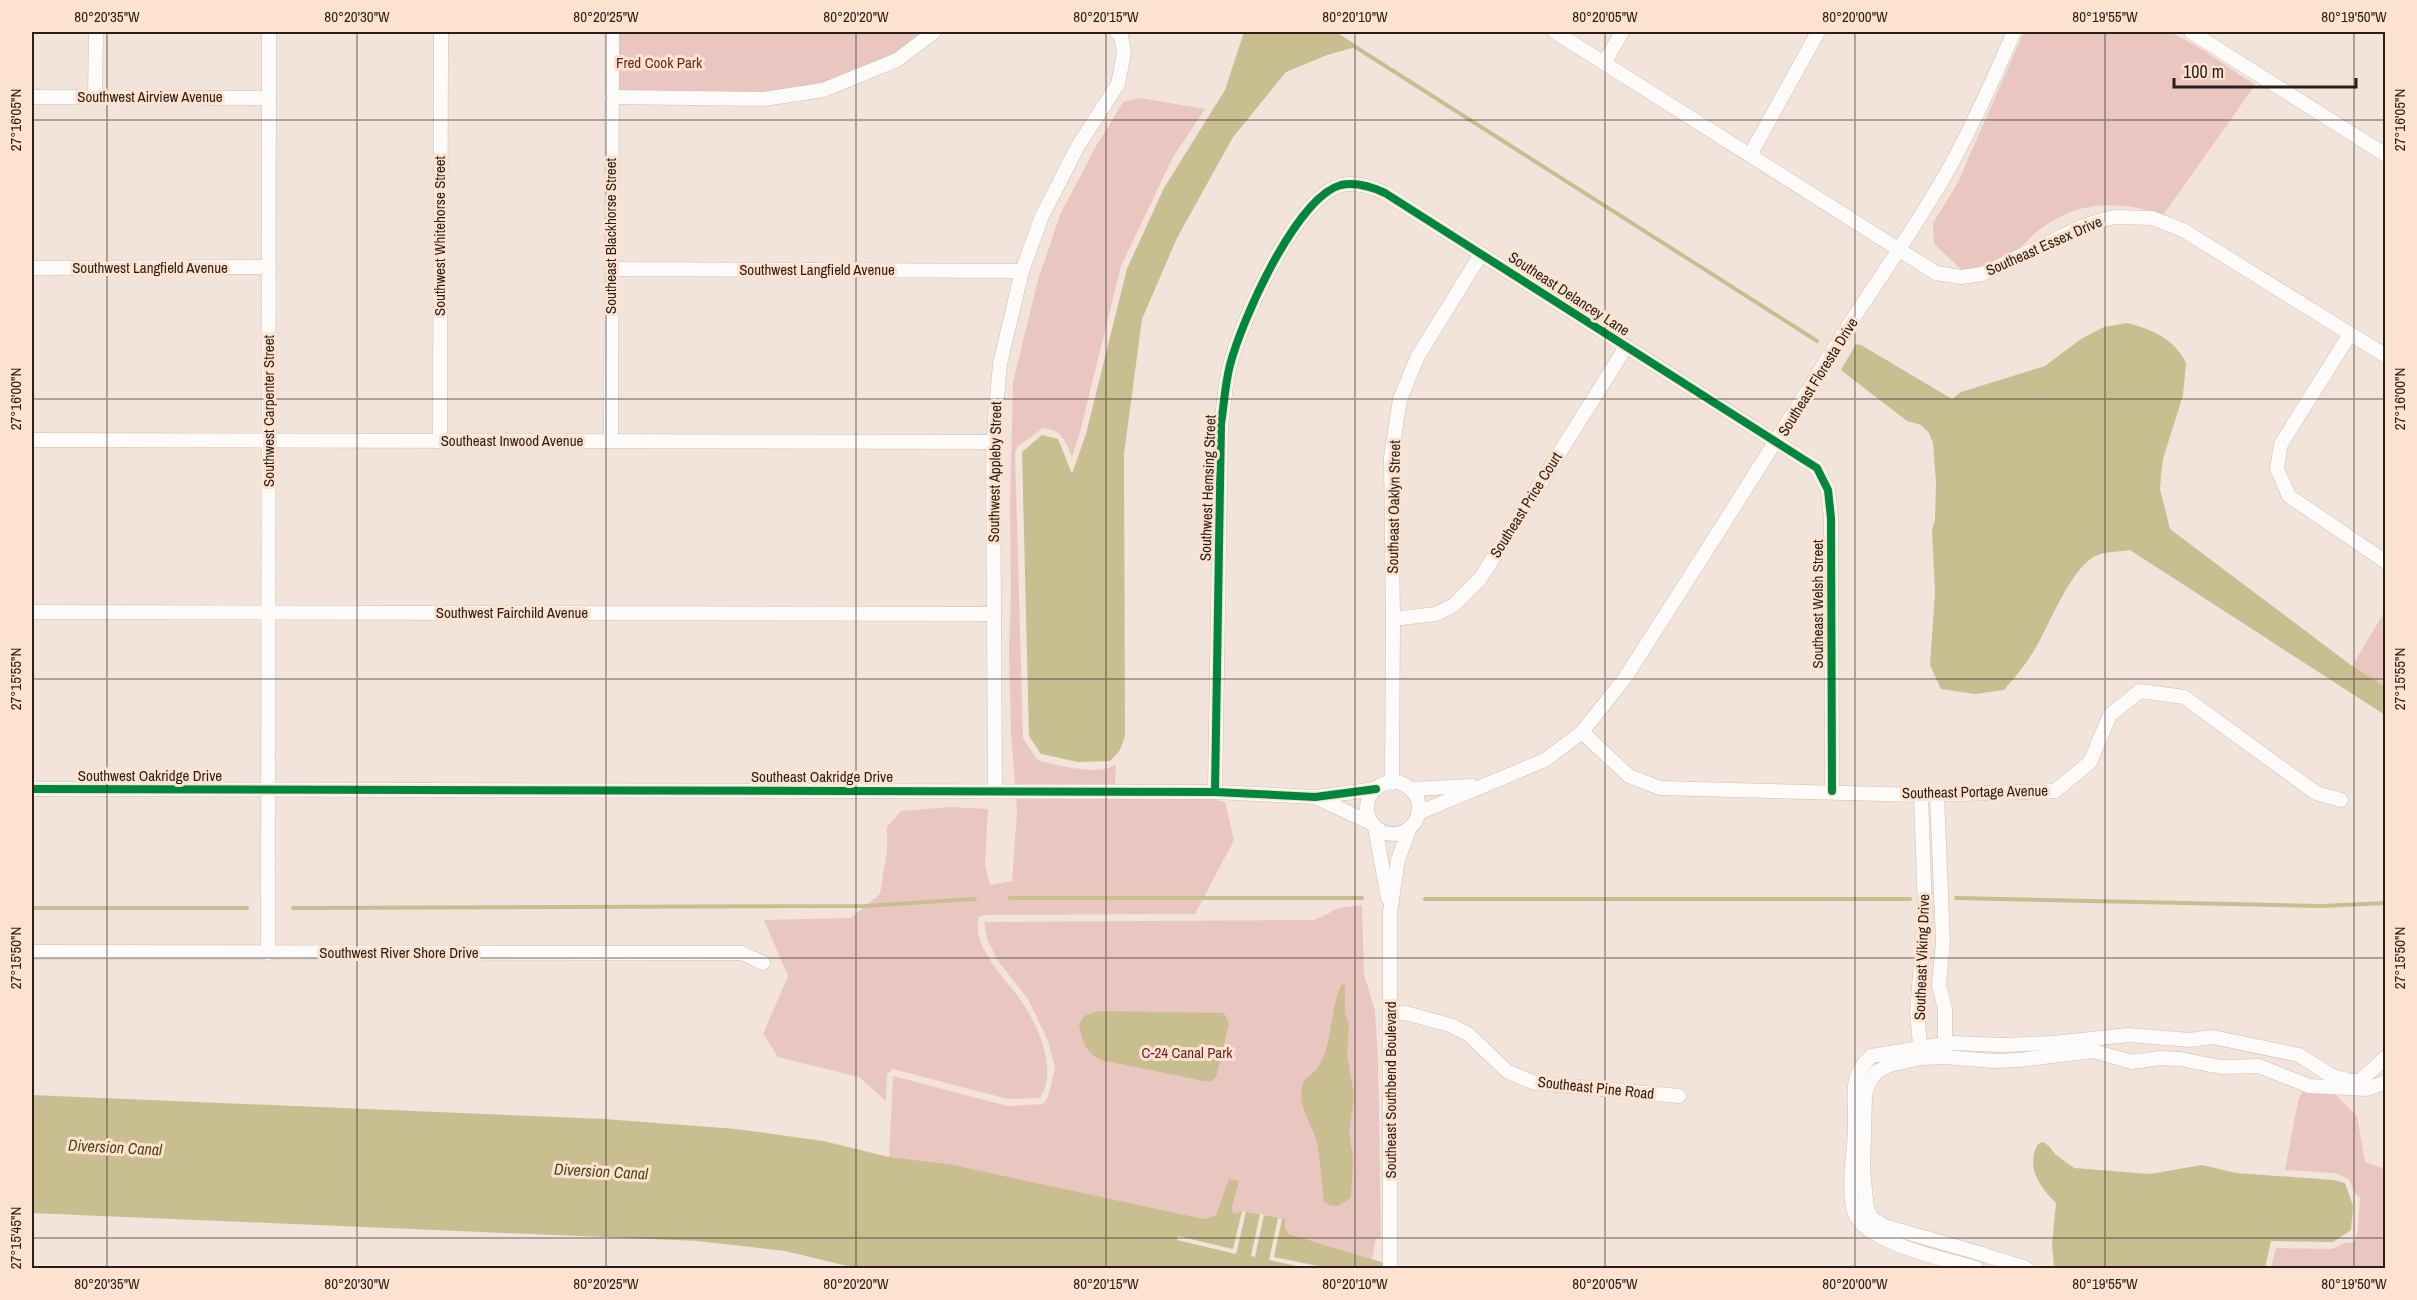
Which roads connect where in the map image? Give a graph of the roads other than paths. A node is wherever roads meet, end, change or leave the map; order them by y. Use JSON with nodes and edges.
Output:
{"nodes":[{"id":1,"x":96,"y":32,"type":"edge"},
{"id":2,"x":269,"y":32,"type":"edge"},
{"id":3,"x":441,"y":32,"type":"edge"},
{"id":4,"x":612,"y":32,"type":"edge"},
{"id":5,"x":934,"y":32,"type":"edge"},
{"id":6,"x":1555,"y":32,"type":"edge"},
{"id":7,"x":1622,"y":32,"type":"edge"},
{"id":8,"x":1818,"y":32,"type":"edge"},
{"id":9,"x":2014,"y":32,"type":"edge"},
{"id":10,"x":2191,"y":32,"type":"edge"},
{"id":11,"x":1119,"y":34,"type":"edge"},
{"id":12,"x":1604,"y":63,"type":"junction"},
{"id":13,"x":32,"y":97,"type":"edge"},
{"id":14,"x":96,"y":97,"type":"junction"},
{"id":15,"x":612,"y":97,"type":"junction"},
{"id":16,"x":269,"y":98,"type":"junction"},
{"id":17,"x":2385,"y":154,"type":"edge"},
{"id":18,"x":1750,"y":155,"type":"junction"},
{"id":19,"x":1341,"y":185,"type":"joint"},
{"id":20,"x":1900,"y":250,"type":"junction"},
{"id":21,"x":1481,"y":254,"type":"junction"},
{"id":22,"x":269,"y":267,"type":"junction"},
{"id":23,"x":32,"y":268,"type":"edge"},
{"id":24,"x":611,"y":269,"type":"junction"},
{"id":25,"x":1022,"y":271,"type":"junction"},
{"id":26,"x":2350,"y":334,"type":"junction"},
{"id":27,"x":1626,"y":347,"type":"junction"},
{"id":28,"x":2385,"y":357,"type":"edge"},
{"id":29,"x":32,"y":440,"type":"edge"},
{"id":30,"x":269,"y":440,"type":"junction"},
{"id":31,"x":440,"y":441,"type":"junction"},
{"id":32,"x":611,"y":441,"type":"junction"},
{"id":33,"x":1777,"y":441,"type":"junction"},
{"id":34,"x":993,"y":442,"type":"junction"},
{"id":35,"x":2385,"y":562,"type":"edge"},
{"id":36,"x":32,"y":612,"type":"edge"},
{"id":37,"x":268,"y":612,"type":"junction"},
{"id":38,"x":993,"y":614,"type":"junction"},
{"id":39,"x":1393,"y":619,"type":"junction"},
{"id":40,"x":1582,"y":732,"type":"junction"},
{"id":41,"x":1392,"y":783,"type":"junction"},
{"id":42,"x":1480,"y":785,"type":"junction"},
{"id":43,"x":32,"y":789,"type":"edge"},
{"id":44,"x":1376,"y":789,"type":"junction"},
{"id":45,"x":1410,"y":789,"type":"junction"},
{"id":46,"x":268,"y":790,"type":"junction"},
{"id":47,"x":995,"y":791,"type":"junction"},
{"id":48,"x":1832,"y":791,"type":"junction"},
{"id":49,"x":1215,"y":792,"type":"junction"},
{"id":50,"x":1921,"y":795,"type":"junction"},
{"id":51,"x":1937,"y":795,"type":"junction"},
{"id":52,"x":1315,"y":797,"type":"junction"},
{"id":53,"x":2341,"y":800,"type":"dead end"},
{"id":54,"x":1418,"y":813,"type":"junction"},
{"id":55,"x":1373,"y":825,"type":"junction"},
{"id":56,"x":1410,"y":827,"type":"junction"},
{"id":57,"x":1923,"y":855,"type":"junction"},
{"id":58,"x":1940,"y":855,"type":"junction"},
{"id":59,"x":1390,"y":912,"type":"junction"},
{"id":60,"x":32,"y":952,"type":"edge"},
{"id":61,"x":268,"y":953,"type":"junction"},
{"id":62,"x":763,"y":963,"type":"dead end"},
{"id":63,"x":1391,"y":1013,"type":"junction"},
{"id":64,"x":2198,"y":1039,"type":"junction"},
{"id":65,"x":2080,"y":1046,"type":"junction"},
{"id":66,"x":1946,"y":1050,"type":"junction"},
{"id":67,"x":1921,"y":1053,"type":"junction"},
{"id":68,"x":2385,"y":1057,"type":"edge"},
{"id":69,"x":2196,"y":1062,"type":"junction"},
{"id":70,"x":2385,"y":1082,"type":"edge"},
{"id":71,"x":2349,"y":1085,"type":"junction"},
{"id":72,"x":1678,"y":1096,"type":"dead end"},
{"id":73,"x":1877,"y":1229,"type":"junction"},
{"id":74,"x":2021,"y":1268,"type":"edge"},
{"id":75,"x":1390,"y":1269,"type":"edge"},
{"id":76,"x":1976,"y":1269,"type":"edge"}],
"edges":[{"from":1,"to":14,"type":"street"},
{"from":2,"to":16,"type":"street","name":"Southwest Carpenter Street"},
{"from":3,"to":31,"type":"street","name":"Southwest Whitehorse Street"},
{"from":4,"to":15,"type":"street","name":"Southeast Blackhorse Street"},
{"from":5,"to":15,"type":"street"},
{"from":6,"to":12,"type":"street","name":"Southeast Essex Drive"},
{"from":7,"to":12,"type":"street"},
{"from":8,"to":18,"type":"street"},
{"from":9,"to":20,"type":"street","name":"Southeast Floresta Drive"},
{"from":10,"to":17,"type":"street"},
{"from":11,"to":25,"type":"street","name":"Southwest Appleby Street"},
{"from":12,"to":18,"type":"street","name":"Southeast Essex Drive"},
{"from":13,"to":14,"type":"street","name":"Southwest Airview Avenue"},
{"from":14,"to":16,"type":"street","name":"Southwest Airview Avenue"},
{"from":15,"to":24,"type":"street","name":"Southeast Blackhorse Street"},
{"from":16,"to":22,"type":"street","name":"Southwest Carpenter Street"},
{"from":18,"to":20,"type":"street","name":"Southeast Essex Drive"},
{"from":19,"to":21,"type":"street","name":"Southeast Delancey Lane"},
{"from":19,"to":49,"type":"street","name":"Southwest Hemsing Street"},
{"from":20,"to":26,"type":"street","name":"Southeast Essex Drive"},
{"from":20,"to":33,"type":"street","name":"Southeast Floresta Drive"},
{"from":21,"to":27,"type":"street","name":"Southeast Delancey Lane"},
{"from":21,"to":39,"type":"street","name":"Southeast Oaklyn Street"},
{"from":22,"to":23,"type":"street","name":"Southwest Langfield Avenue"},
{"from":22,"to":30,"type":"street","name":"Southwest Carpenter Street"},
{"from":24,"to":25,"type":"street","name":"Southwest Langfield Avenue"},
{"from":24,"to":32,"type":"street","name":"Southeast Blackhorse Street"},
{"from":25,"to":34,"type":"street","name":"Southwest Appleby Street"},
{"from":26,"to":28,"type":"street","name":"Southeast Essex Drive"},
{"from":26,"to":35,"type":"street"},
{"from":27,"to":33,"type":"street","name":"Southeast Delancey Lane"},
{"from":27,"to":39,"type":"street","name":"Southeast Price Court"},
{"from":29,"to":30,"type":"street","name":"Southeast Inwood Avenue"},
{"from":30,"to":31,"type":"street","name":"Southeast Inwood Avenue"},
{"from":30,"to":37,"type":"street","name":"Southwest Carpenter Street"},
{"from":31,"to":32,"type":"street","name":"Southeast Inwood Avenue"},
{"from":32,"to":34,"type":"street","name":"Southeast Inwood Avenue"},
{"from":33,"to":40,"type":"street","name":"Southeast Floresta Drive"},
{"from":33,"to":48,"type":"street","name":"Southeast Welsh Street"},
{"from":34,"to":38,"type":"street","name":"Southwest Appleby Street"},
{"from":36,"to":37,"type":"street","name":"Southwest Fairchild Avenue"},
{"from":37,"to":38,"type":"street","name":"Southwest Fairchild Avenue"},
{"from":37,"to":46,"type":"street","name":"Southwest Carpenter Street"},
{"from":38,"to":47,"type":"street","name":"Southwest Appleby Street"},
{"from":39,"to":41,"type":"street","name":"Southeast Oaklyn Street"},
{"from":40,"to":42,"type":"street","name":"Southeast Floresta Drive"},
{"from":40,"to":48,"type":"street","name":"Southeast Portage Avenue"},
{"from":41,"to":44,"type":"street"},
{"from":41,"to":45,"type":"street"},
{"from":42,"to":45,"type":"street","name":"Southeast Floresta Drive"},
{"from":42,"to":54,"type":"street","name":"Southeast Floresta Drive"},
{"from":43,"to":46,"type":"street","name":"Southwest Oakridge Drive"},
{"from":44,"to":52,"type":"street","name":"Southeast Oakridge Drive"},
{"from":44,"to":55,"type":"street"},
{"from":45,"to":54,"type":"street"},
{"from":46,"to":47,"type":"street","name":"Southeast Oakridge Drive"},
{"from":46,"to":61,"type":"street","name":"Southwest Carpenter Street"},
{"from":47,"to":49,"type":"street","name":"Southeast Oakridge Drive"},
{"from":48,"to":50,"type":"street","name":"Southeast Portage Avenue"},
{"from":49,"to":52,"type":"street","name":"Southeast Oakridge Drive"},
{"from":50,"to":51,"type":"street","name":"Southeast Portage Avenue"},
{"from":50,"to":57,"type":"street","name":"Southeast Viking Drive"},
{"from":51,"to":53,"type":"street","name":"Southeast Portage Avenue"},
{"from":51,"to":58,"type":"street","name":"Southeast Viking Drive"},
{"from":52,"to":55,"type":"street","name":"Southeast Oakridge Drive"},
{"from":54,"to":56,"type":"street"},
{"from":55,"to":56,"type":"street"},
{"from":55,"to":59,"type":"street","name":"Southeast Southbend Boulevard"},
{"from":56,"to":59,"type":"street","name":"Southeast Southbend Boulevard"},
{"from":57,"to":58,"type":"street"},
{"from":57,"to":67,"type":"street","name":"Southeast Viking Drive"},
{"from":58,"to":66,"type":"street","name":"Southeast Viking Drive"},
{"from":59,"to":63,"type":"street","name":"Southeast Southbend Boulevard"},
{"from":60,"to":61,"type":"street","name":"Southwest River Shore Drive"},
{"from":61,"to":62,"type":"street","name":"Southwest River Shore Drive"},
{"from":63,"to":72,"type":"street","name":"Southeast Pine Road"},
{"from":63,"to":75,"type":"street","name":"Southeast Southbend Boulevard"},
{"from":64,"to":65,"type":"street"},
{"from":64,"to":69,"type":"street"},
{"from":64,"to":71,"type":"street"},
{"from":65,"to":66,"type":"street"},
{"from":65,"to":69,"type":"street"},
{"from":66,"to":67,"type":"street"},
{"from":67,"to":73,"type":"street"},
{"from":68,"to":71,"type":"street"},
{"from":69,"to":71,"type":"street"},
{"from":70,"to":71,"type":"street"},
{"from":73,"to":74,"type":"street"},
{"from":73,"to":76,"type":"street"}]}
